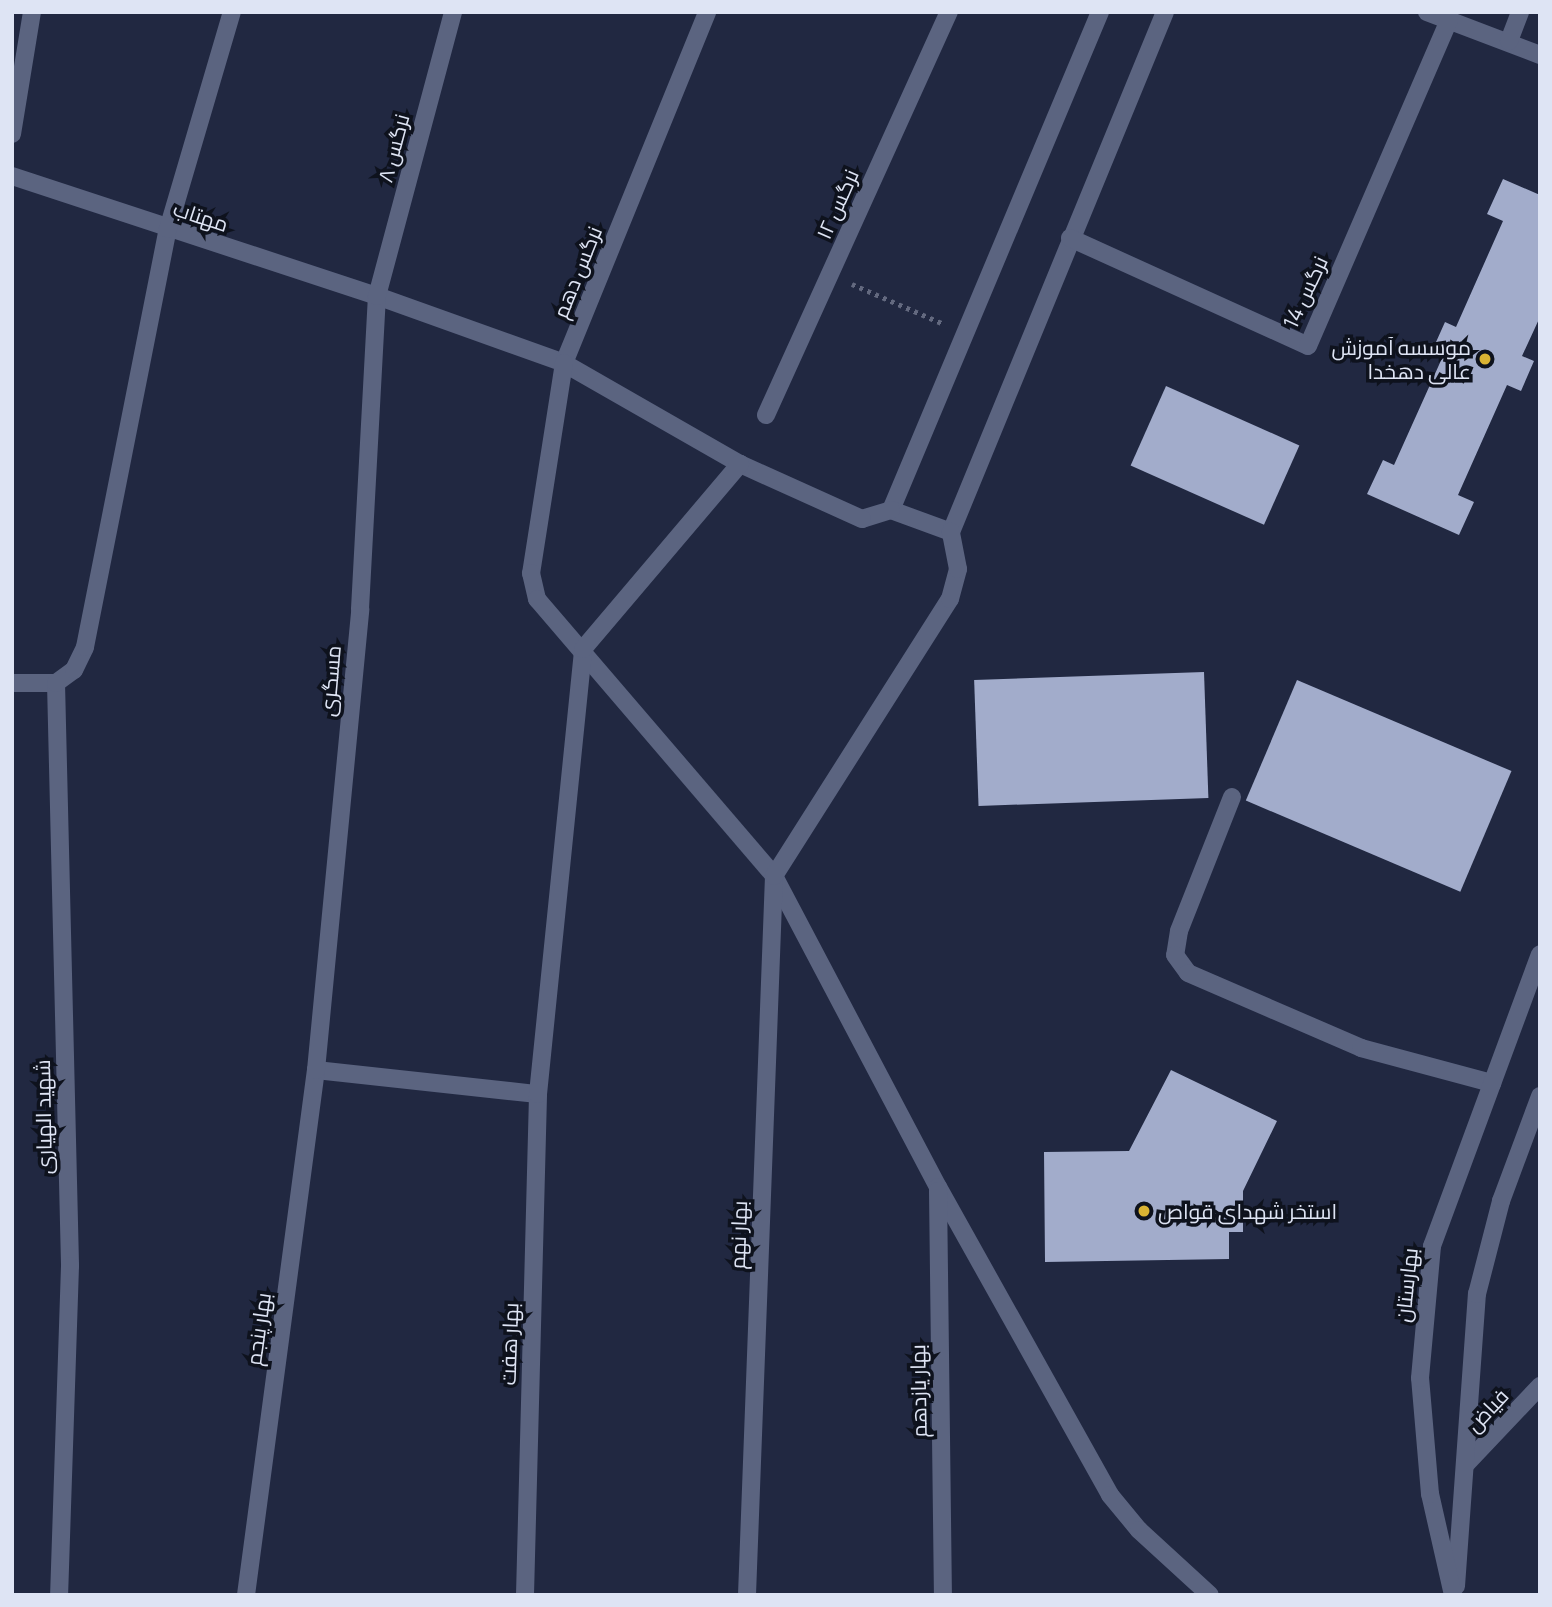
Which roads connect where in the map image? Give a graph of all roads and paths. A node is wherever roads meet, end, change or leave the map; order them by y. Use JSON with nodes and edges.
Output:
{"nodes":[{"id":1,"x":32,"y":12,"type":"edge"},
{"id":2,"x":232,"y":12,"type":"edge"},
{"id":3,"x":453,"y":12,"type":"edge"},
{"id":4,"x":707,"y":12,"type":"edge"},
{"id":5,"x":949,"y":12,"type":"edge"},
{"id":6,"x":1100,"y":12,"type":"edge"},
{"id":7,"x":1165,"y":12,"type":"edge"},
{"id":8,"x":1427,"y":12,"type":"edge"},
{"id":9,"x":1520,"y":12,"type":"edge"},
{"id":10,"x":1449,"y":20,"type":"junction"},
{"id":11,"x":1509,"y":41,"type":"junction"},
{"id":12,"x":1540,"y":55,"type":"edge"},
{"id":13,"x":12,"y":134,"type":"edge"},
{"id":14,"x":12,"y":176,"type":"edge"},
{"id":15,"x":168,"y":229,"type":"junction"},
{"id":16,"x":1070,"y":238,"type":"junction"},
{"id":17,"x":830,"y":274,"type":"junction"},
{"id":18,"x":377,"y":296,"type":"junction"},
{"id":19,"x":964,"y":332,"type":"junction"},
{"id":20,"x":564,"y":363,"type":"junction"},
{"id":21,"x":766,"y":415,"type":"dead end"},
{"id":22,"x":740,"y":464,"type":"junction"},
{"id":23,"x":891,"y":510,"type":"junction"},
{"id":24,"x":951,"y":531,"type":"junction"},
{"id":25,"x":583,"y":649,"type":"junction"},
{"id":26,"x":12,"y":682,"type":"edge"},
{"id":27,"x":56,"y":683,"type":"junction"},
{"id":28,"x":1232,"y":797,"type":"dead end"},
{"id":29,"x":774,"y":877,"type":"junction"},
{"id":30,"x":1540,"y":954,"type":"edge"},
{"id":31,"x":316,"y":1070,"type":"junction"},
{"id":32,"x":1492,"y":1083,"type":"junction"},
{"id":33,"x":538,"y":1094,"type":"junction"},
{"id":34,"x":1540,"y":1096,"type":"edge"},
{"id":35,"x":938,"y":1187,"type":"junction"},
{"id":36,"x":1540,"y":1387,"type":"edge"},
{"id":37,"x":1466,"y":1464,"type":"junction"},
{"id":38,"x":1186,"y":1575,"type":"junction"},
{"id":39,"x":59,"y":1595,"type":"edge"},
{"id":40,"x":246,"y":1595,"type":"edge"},
{"id":41,"x":525,"y":1595,"type":"edge"},
{"id":42,"x":747,"y":1595,"type":"edge"},
{"id":43,"x":943,"y":1595,"type":"edge"},
{"id":44,"x":1185,"y":1595,"type":"edge"},
{"id":45,"x":1210,"y":1595,"type":"edge"},
{"id":46,"x":1454,"y":1595,"type":"edge"}],
"edges":[{"from":1,"to":13,"type":"street"},
{"from":2,"to":15,"type":"street"},
{"from":3,"to":18,"type":"street","name":"نرگس ۸"},
{"from":4,"to":20,"type":"street","name":"نرگس دهم"},
{"from":5,"to":17,"type":"street","name":"نرگس ۱۲"},
{"from":6,"to":19,"type":"street"},
{"from":7,"to":16,"type":"street"},
{"from":8,"to":10,"type":"street"},
{"from":9,"to":11,"type":"street"},
{"from":10,"to":11,"type":"street"},
{"from":10,"to":16,"type":"street","name":"نرگس 14"},
{"from":11,"to":12,"type":"street"},
{"from":14,"to":15,"type":"street","name":"مهتاب"},
{"from":15,"to":18,"type":"street","name":"مهتاب"},
{"from":15,"to":27,"type":"street"},
{"from":16,"to":24,"type":"street"},
{"from":17,"to":19,"type":"path"},
{"from":17,"to":21,"type":"street","name":"نرگس ۱۲"},
{"from":18,"to":20,"type":"street"},
{"from":18,"to":31,"type":"street","name":"مسگری"},
{"from":19,"to":23,"type":"street"},
{"from":20,"to":22,"type":"street"},
{"from":20,"to":25,"type":"street","name":"نرگس دهم"},
{"from":22,"to":23,"type":"street"},
{"from":22,"to":25,"type":"street"},
{"from":23,"to":24,"type":"street"},
{"from":24,"to":29,"type":"street"},
{"from":25,"to":29,"type":"street","name":"نرگس دهم"},
{"from":25,"to":33,"type":"street","name":"بهار هفت"},
{"from":26,"to":27,"type":"street"},
{"from":27,"to":39,"type":"street","name":"شهید الهیاری"},
{"from":28,"to":32,"type":"street"},
{"from":29,"to":35,"type":"street","name":"نرگس دهم"},
{"from":29,"to":42,"type":"street","name":"بهار نهم"},
{"from":30,"to":32,"type":"street","name":"بهارستان"},
{"from":31,"to":33,"type":"street"},
{"from":31,"to":40,"type":"street","name":"بهار پنجم"},
{"from":32,"to":46,"type":"street","name":"بهارستان"},
{"from":33,"to":41,"type":"street","name":"بهار هفت"},
{"from":34,"to":37,"type":"street","name":"بهارستان"},
{"from":35,"to":38,"type":"street","name":"نرگس دهم"},
{"from":35,"to":43,"type":"street","name":"بهار یازدهم"},
{"from":36,"to":37,"type":"street","name":"فیاض"},
{"from":37,"to":46,"type":"street","name":"بهارستان"},
{"from":38,"to":44,"type":"street"},
{"from":38,"to":45,"type":"street","name":"نرگس دهم"}]}
